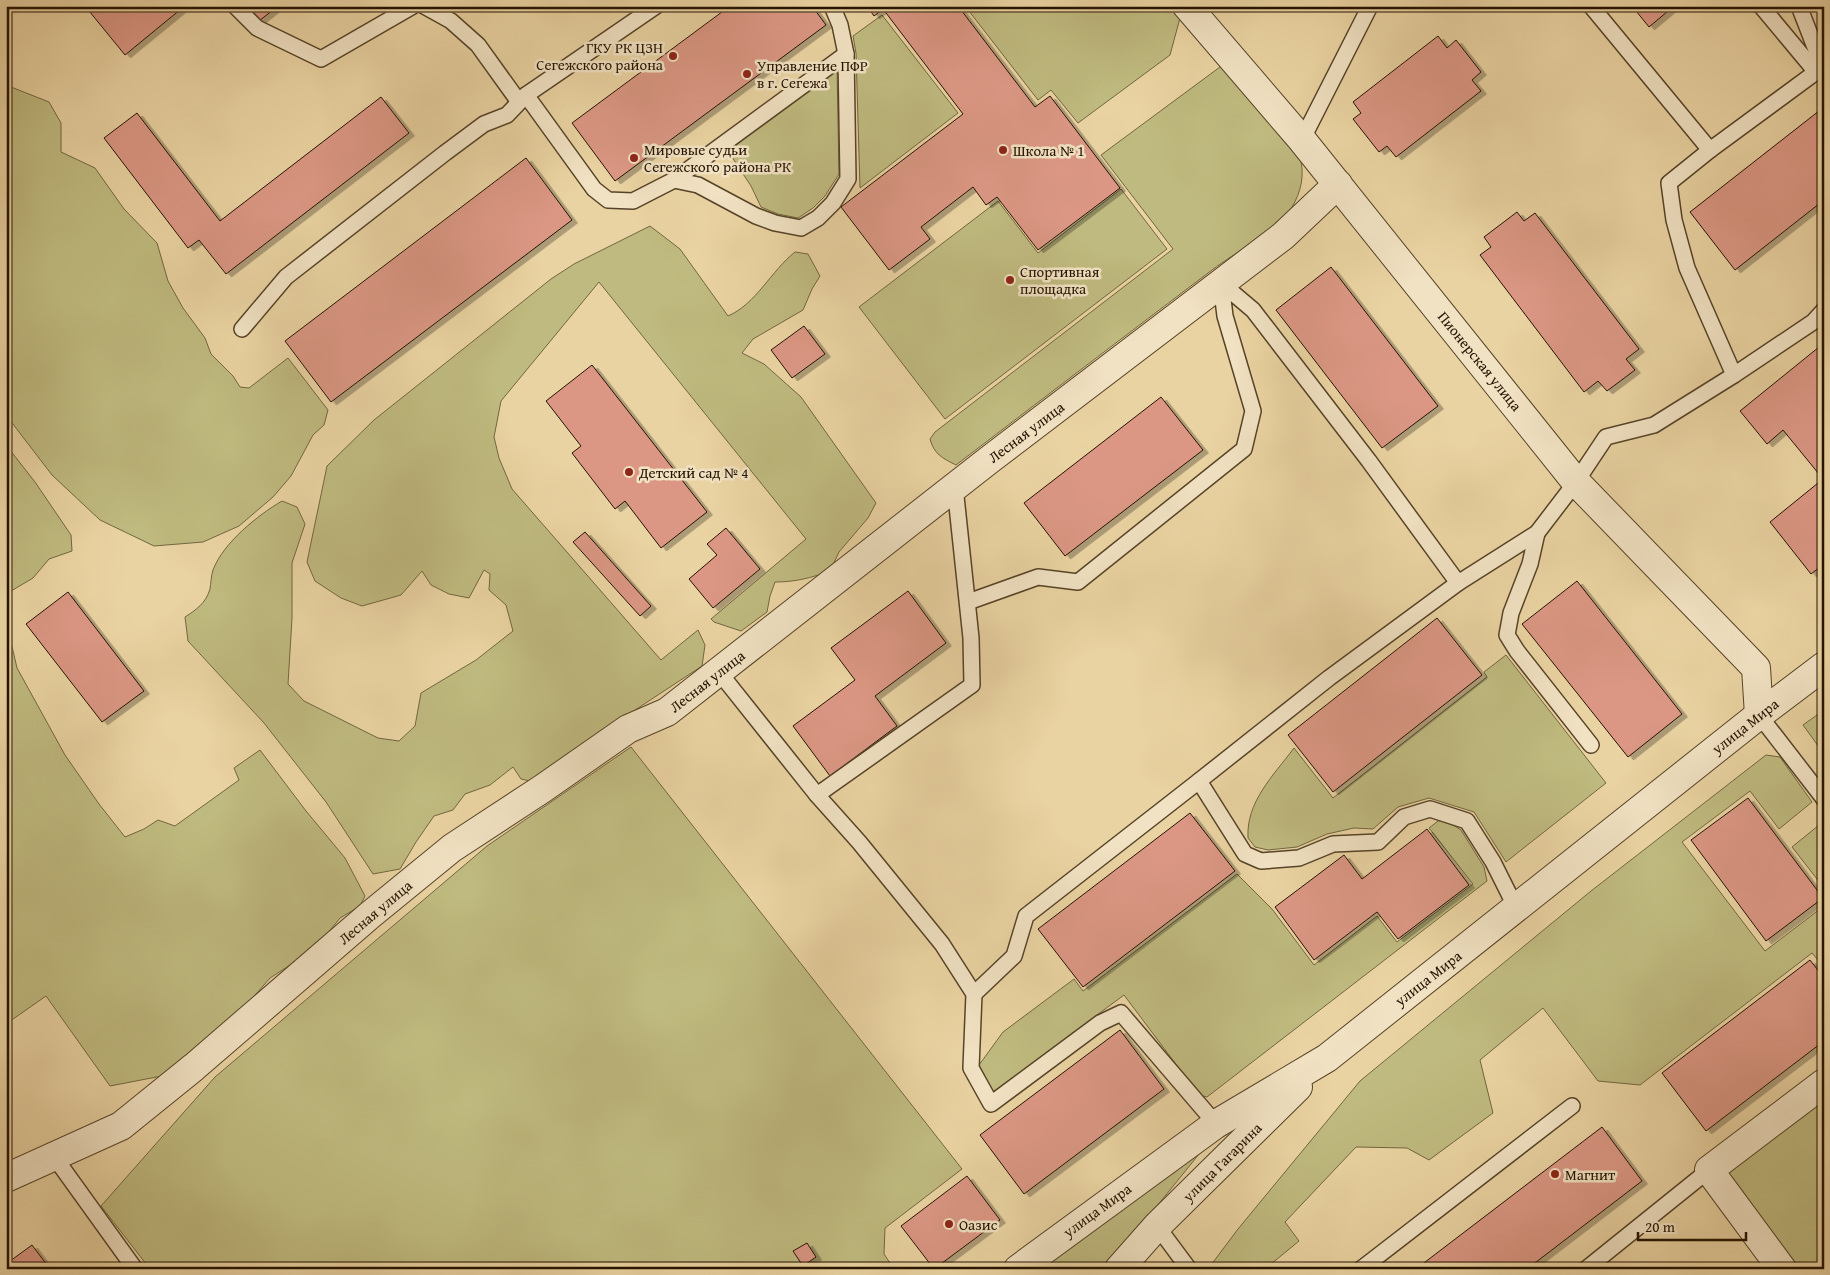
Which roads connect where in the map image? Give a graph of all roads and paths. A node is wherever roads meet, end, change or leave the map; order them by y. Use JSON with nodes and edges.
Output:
{"nodes":[{"id":1,"x":235,"y":6,"type":"edge"},
{"id":2,"x":413,"y":6,"type":"edge"},
{"id":3,"x":424,"y":6,"type":"edge"},
{"id":4,"x":656,"y":6,"type":"edge"},
{"id":5,"x":832,"y":6,"type":"edge"},
{"id":6,"x":1187,"y":6,"type":"edge"},
{"id":7,"x":1370,"y":6,"type":"edge"},
{"id":8,"x":1591,"y":6,"type":"edge"},
{"id":9,"x":1761,"y":6,"type":"edge"},
{"id":10,"x":1799,"y":6,"type":"edge"},
{"id":11,"x":846,"y":54,"type":"junction"},
{"id":12,"x":1821,"y":69,"type":"edge"},
{"id":13,"x":523,"y":99,"type":"junction"},
{"id":14,"x":1302,"y":140,"type":"junction"},
{"id":15,"x":1710,"y":150,"type":"junction"},
{"id":16,"x":674,"y":180,"type":"junction"},
{"id":17,"x":1338,"y":184,"type":"junction"},
{"id":18,"x":1221,"y":283,"type":"junction"},
{"id":19,"x":1824,"y":310,"type":"edge"},
{"id":20,"x":242,"y":329,"type":"dead end"},
{"id":21,"x":1734,"y":375,"type":"junction"},
{"id":22,"x":1576,"y":482,"type":"junction"},
{"id":23,"x":955,"y":487,"type":"junction"},
{"id":24,"x":1537,"y":532,"type":"junction"},
{"id":25,"x":1458,"y":583,"type":"junction"},
{"id":26,"x":968,"y":602,"type":"junction"},
{"id":27,"x":1824,"y":666,"type":"edge"},
{"id":28,"x":719,"y":672,"type":"junction"},
{"id":29,"x":1758,"y":715,"type":"junction"},
{"id":30,"x":1591,"y":745,"type":"dead end"},
{"id":31,"x":1199,"y":781,"type":"junction"},
{"id":32,"x":817,"y":795,"type":"junction"},
{"id":33,"x":1824,"y":799,"type":"edge"},
{"id":34,"x":1516,"y":908,"type":"junction"},
{"id":35,"x":974,"y":994,"type":"junction"},
{"id":36,"x":1328,"y":1058,"type":"junction"},
{"id":37,"x":1824,"y":1083,"type":"edge"},
{"id":38,"x":1572,"y":1106,"type":"dead end"},
{"id":39,"x":1216,"y":1124,"type":"junction"},
{"id":40,"x":53,"y":1156,"type":"junction"},
{"id":41,"x":1710,"y":1170,"type":"junction"},
{"id":42,"x":6,"y":1178,"type":"edge"},
{"id":43,"x":1156,"y":1226,"type":"junction"},
{"id":44,"x":135,"y":1269,"type":"edge"},
{"id":45,"x":1018,"y":1269,"type":"edge"},
{"id":46,"x":1119,"y":1269,"type":"edge"},
{"id":47,"x":1189,"y":1269,"type":"edge"},
{"id":48,"x":1361,"y":1269,"type":"edge"},
{"id":49,"x":1586,"y":1269,"type":"edge"},
{"id":50,"x":1782,"y":1269,"type":"edge"}],
"edges":[{"from":1,"to":2,"type":"lane"},
{"from":3,"to":13,"type":"lane"},
{"from":4,"to":13,"type":"lane"},
{"from":5,"to":11,"type":"lane"},
{"from":6,"to":14,"type":"street","name":"Пионерская улица"},
{"from":7,"to":14,"type":"lane"},
{"from":8,"to":15,"type":"lane"},
{"from":9,"to":12,"type":"lane"},
{"from":10,"to":12,"type":"lane"},
{"from":11,"to":16,"type":"lane"},
{"from":11,"to":16,"type":"lane"},
{"from":12,"to":15,"type":"lane"},
{"from":13,"to":16,"type":"lane"},
{"from":13,"to":20,"type":"lane"},
{"from":14,"to":17,"type":"street","name":"Пионерская улица"},
{"from":15,"to":21,"type":"lane"},
{"from":17,"to":18,"type":"street","name":"Лесная улица"},
{"from":17,"to":22,"type":"street","name":"Пионерская улица"},
{"from":18,"to":23,"type":"street","name":"Лесная улица"},
{"from":18,"to":25,"type":"lane"},
{"from":18,"to":26,"type":"lane"},
{"from":19,"to":21,"type":"lane"},
{"from":21,"to":22,"type":"lane"},
{"from":22,"to":24,"type":"lane"},
{"from":22,"to":29,"type":"street","name":"Пионерская улица"},
{"from":23,"to":26,"type":"lane"},
{"from":23,"to":28,"type":"street","name":"Лесная улица"},
{"from":24,"to":25,"type":"lane"},
{"from":24,"to":30,"type":"lane"},
{"from":25,"to":31,"type":"lane"},
{"from":26,"to":32,"type":"lane"},
{"from":27,"to":29,"type":"street","name":"улица Мира"},
{"from":28,"to":32,"type":"lane"},
{"from":28,"to":40,"type":"street","name":"Лесная улица"},
{"from":29,"to":33,"type":"lane"},
{"from":29,"to":34,"type":"street","name":"улица Мира"},
{"from":31,"to":34,"type":"lane"},
{"from":31,"to":35,"type":"lane"},
{"from":32,"to":35,"type":"lane"},
{"from":34,"to":36,"type":"street","name":"улица Мира"},
{"from":35,"to":39,"type":"lane"},
{"from":36,"to":39,"type":"street","name":"улица Мира"},
{"from":36,"to":43,"type":"street","name":"улица Гагарина"},
{"from":37,"to":41,"type":"street"},
{"from":38,"to":48,"type":"lane"},
{"from":39,"to":45,"type":"street","name":"улица Мира"},
{"from":40,"to":42,"type":"street","name":"Лесная улица"},
{"from":40,"to":44,"type":"lane"},
{"from":41,"to":49,"type":"lane"},
{"from":41,"to":50,"type":"street"},
{"from":43,"to":46,"type":"street","name":"улица Гагарина"},
{"from":43,"to":47,"type":"lane"}]}
